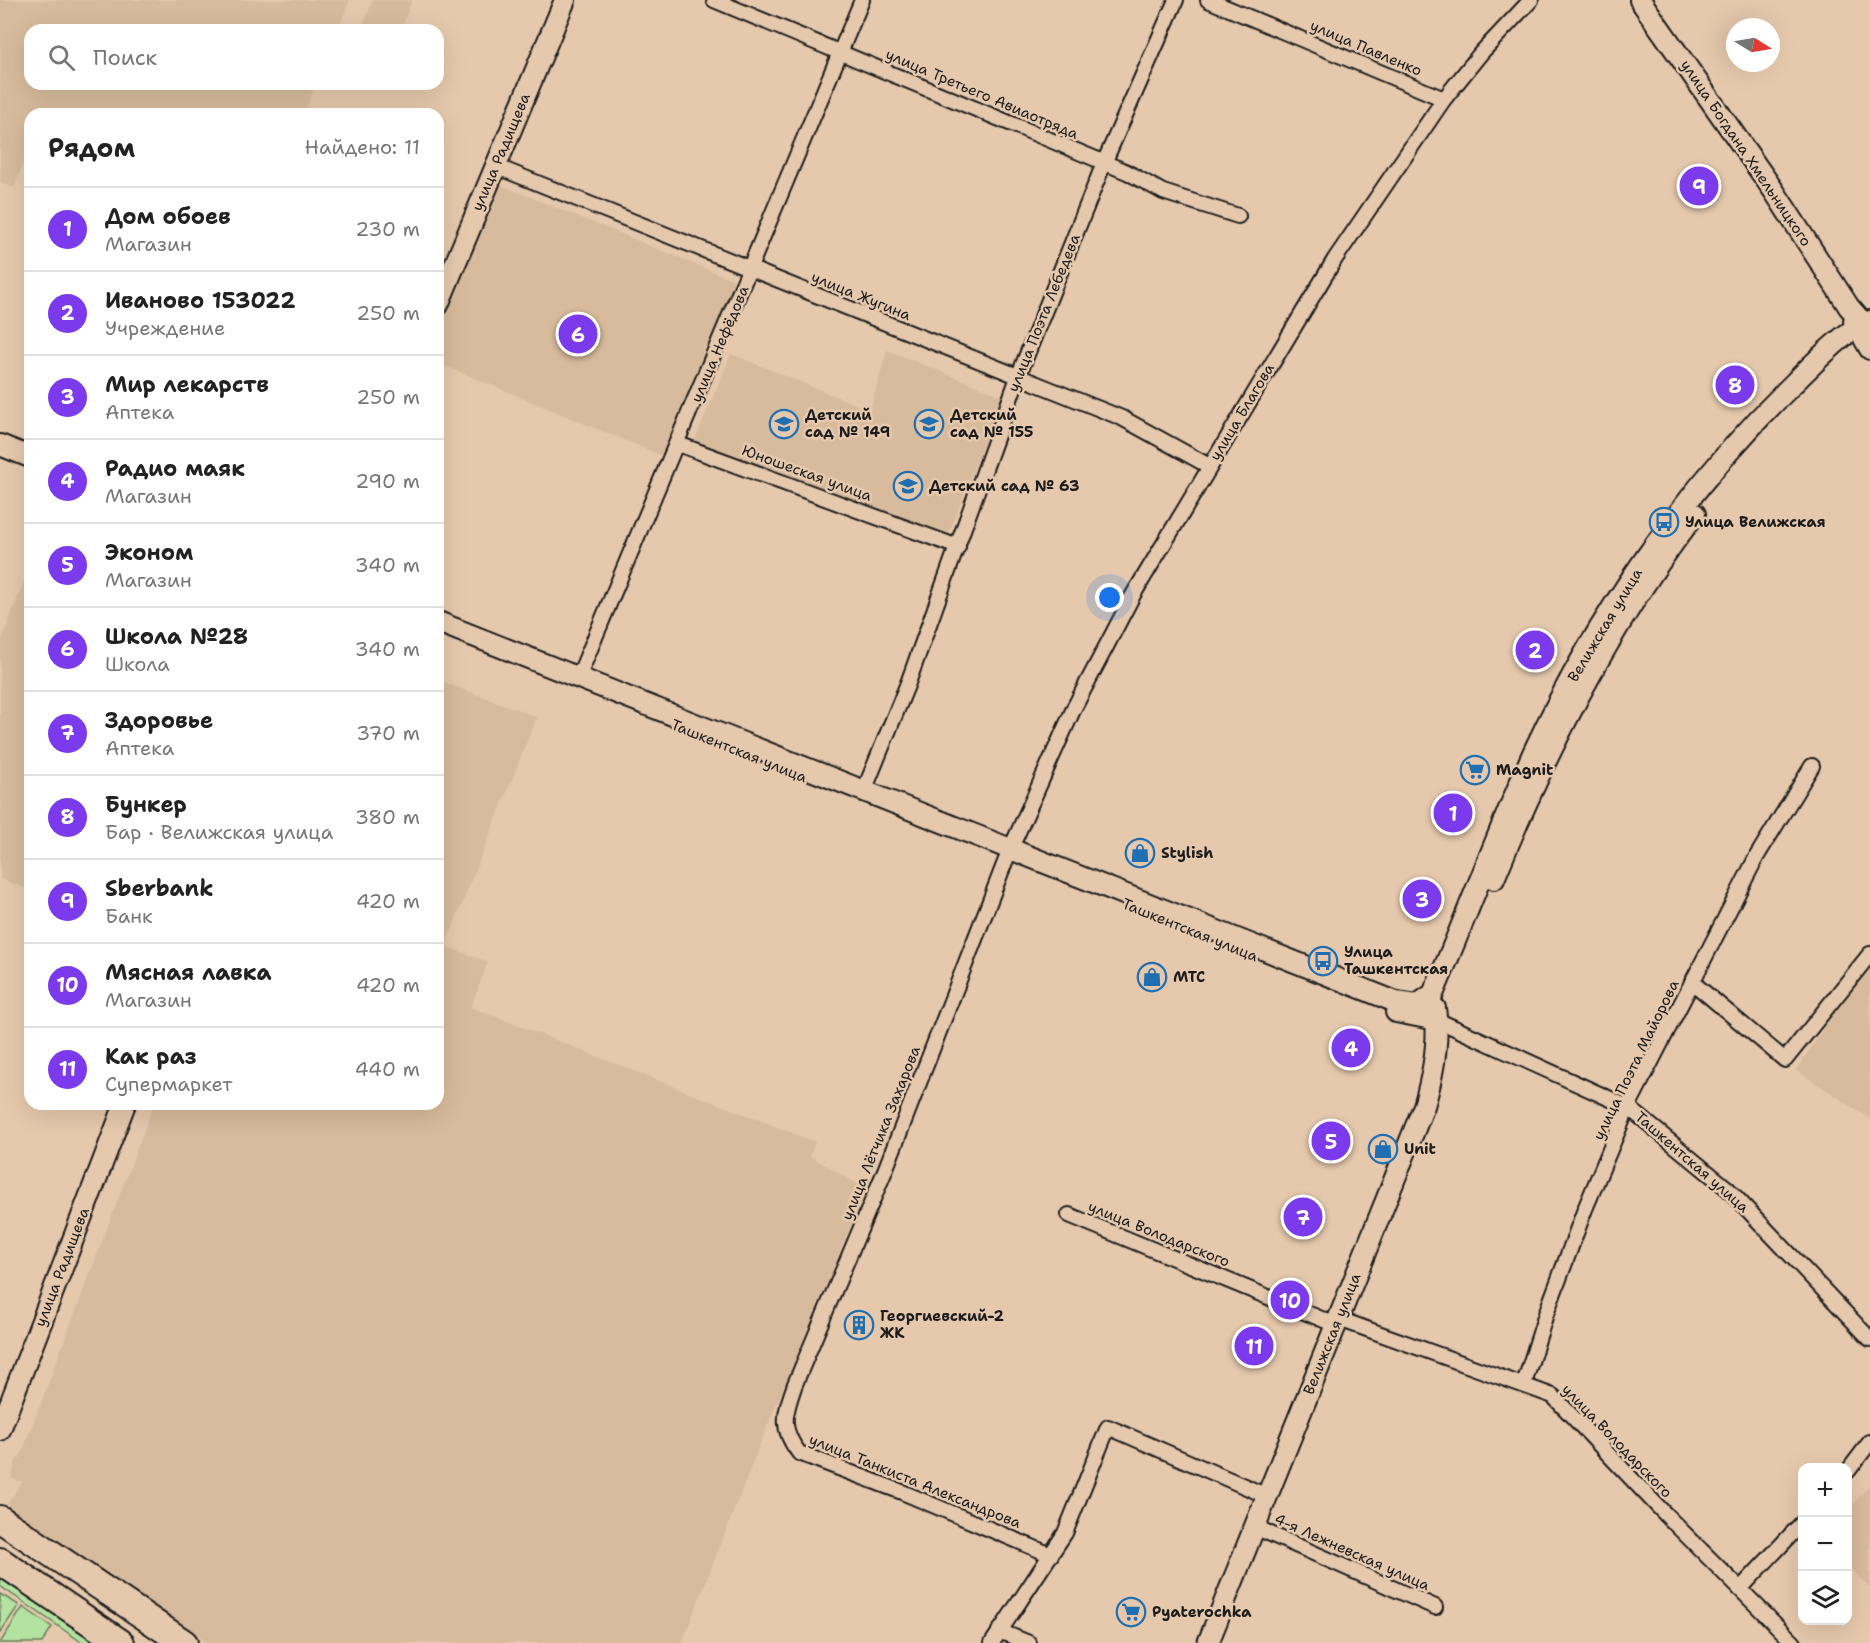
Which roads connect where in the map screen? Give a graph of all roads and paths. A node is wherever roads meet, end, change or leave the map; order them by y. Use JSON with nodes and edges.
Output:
{"nodes":[{"id":1,"x":565,"y":0,"type":"edge"},
{"id":2,"x":714,"y":0,"type":"edge"},
{"id":3,"x":862,"y":0,"type":"edge"},
{"id":4,"x":1176,"y":0,"type":"edge"},
{"id":5,"x":1208,"y":0,"type":"edge"},
{"id":6,"x":1531,"y":0,"type":"edge"},
{"id":7,"x":1640,"y":0,"type":"edge"},
{"id":8,"x":839,"y":52,"type":"junction"},
{"id":9,"x":1444,"y":99,"type":"junction"},
{"id":10,"x":1104,"y":163,"type":"junction"},
{"id":11,"x":495,"y":166,"type":"junction"},
{"id":12,"x":1238,"y":216,"type":"dead end"},
{"id":13,"x":751,"y":269,"type":"junction"},
{"id":14,"x":444,"y":290,"type":"edge"},
{"id":15,"x":1866,"y":332,"type":"edge"},
{"id":16,"x":1018,"y":377,"type":"junction"},
{"id":17,"x":678,"y":444,"type":"junction"},
{"id":18,"x":0,"y":445,"type":"edge"},
{"id":19,"x":24,"y":455,"type":"edge"},
{"id":20,"x":0,"y":456,"type":"edge"},
{"id":21,"x":24,"y":466,"type":"edge"},
{"id":22,"x":1209,"y":466,"type":"junction"},
{"id":23,"x":957,"y":547,"type":"junction"},
{"id":24,"x":444,"y":625,"type":"edge"},
{"id":25,"x":444,"y":634,"type":"edge"},
{"id":26,"x":577,"y":682,"type":"junction"},
{"id":27,"x":1812,"y":766,"type":"dead end"},
{"id":28,"x":863,"y":795,"type":"junction"},
{"id":29,"x":1009,"y":853,"type":"junction"},
{"id":30,"x":1870,"y":954,"type":"edge"},
{"id":31,"x":1692,"y":982,"type":"junction"},
{"id":32,"x":1438,"y":1005,"type":"junction"},
{"id":33,"x":1628,"y":1107,"type":"junction"},
{"id":34,"x":123,"y":1110,"type":"edge"},
{"id":35,"x":1069,"y":1215,"type":"dead end"},
{"id":36,"x":1337,"y":1322,"type":"junction"},
{"id":37,"x":1870,"y":1339,"type":"edge"},
{"id":38,"x":1524,"y":1384,"type":"junction"},
{"id":39,"x":784,"y":1420,"type":"joint"},
{"id":40,"x":0,"y":1430,"type":"edge"},
{"id":41,"x":1870,"y":1442,"type":"edge"},
{"id":42,"x":1852,"y":1466,"type":"edge"},
{"id":43,"x":1267,"y":1496,"type":"junction"},
{"id":44,"x":0,"y":1519,"type":"edge"},
{"id":45,"x":1255,"y":1527,"type":"junction"},
{"id":46,"x":1798,"y":1527,"type":"edge"},
{"id":47,"x":1051,"y":1555,"type":"junction"},
{"id":48,"x":0,"y":1561,"type":"edge"},
{"id":49,"x":1740,"y":1589,"type":"junction"},
{"id":50,"x":1435,"y":1607,"type":"dead end"},
{"id":51,"x":996,"y":1637,"type":"edge"},
{"id":52,"x":121,"y":1643,"type":"edge"},
{"id":53,"x":184,"y":1643,"type":"edge"},
{"id":54,"x":1029,"y":1643,"type":"edge"},
{"id":55,"x":1208,"y":1643,"type":"edge"},
{"id":56,"x":1794,"y":1643,"type":"edge"}],
"edges":[{"from":1,"to":11,"type":"main road","name":"улица Радищева"},
{"from":2,"to":8,"type":"street","name":"улица Третьего Авиаотряда"},
{"from":3,"to":8,"type":"street","name":"улица Нефёдова"},
{"from":4,"to":10,"type":"street","name":"улица Поэта Лебедева"},
{"from":5,"to":9,"type":"street","name":"улица Павленко"},
{"from":6,"to":9,"type":"street","name":"улица Благова"},
{"from":7,"to":15,"type":"main road","name":"улица Богдана Хмельницкого"},
{"from":8,"to":10,"type":"street","name":"улица Третьего Авиаотряда"},
{"from":8,"to":13,"type":"street","name":"улица Нефёдова"},
{"from":9,"to":22,"type":"street","name":"улица Благова"},
{"from":10,"to":12,"type":"street","name":"улица Третьего Авиаотряда"},
{"from":10,"to":16,"type":"street","name":"улица Поэта Лебедева"},
{"from":11,"to":13,"type":"street","name":"улица Жугина"},
{"from":11,"to":14,"type":"main road","name":"улица Радищева"},
{"from":13,"to":16,"type":"street","name":"улица Жугина"},
{"from":13,"to":17,"type":"street","name":"улица Нефёдова"},
{"from":15,"to":32,"type":"main road","name":"Велижская улица"},
{"from":16,"to":22,"type":"street","name":"улица Жугина"},
{"from":16,"to":23,"type":"street","name":"улица Поэта Лебедева"},
{"from":17,"to":23,"type":"street","name":"Юношеская улица"},
{"from":17,"to":26,"type":"street","name":"улица Нефёдова"},
{"from":18,"to":19,"type":"main road"},
{"from":20,"to":21,"type":"main road"},
{"from":22,"to":29,"type":"street","name":"улица Благова"},
{"from":23,"to":28,"type":"street","name":"улица Поэта Лебедева"},
{"from":24,"to":26,"type":"main road","name":"Ташкентская улица"},
{"from":25,"to":26,"type":"main road","name":"Ташкентская улица"},
{"from":26,"to":28,"type":"main road","name":"Ташкентская улица"},
{"from":27,"to":31,"type":"street","name":"улица Поэта Майорова"},
{"from":28,"to":29,"type":"main road","name":"Ташкентская улица"},
{"from":29,"to":32,"type":"main road","name":"Ташкентская улица"},
{"from":29,"to":39,"type":"street","name":"улица Лётчика Захарова"},
{"from":30,"to":31,"type":"street"},
{"from":31,"to":33,"type":"street","name":"улица Поэта Майорова"},
{"from":32,"to":33,"type":"street","name":"Ташкентская улица"},
{"from":32,"to":36,"type":"main road","name":"Велижская улица"},
{"from":33,"to":37,"type":"street","name":"Ташкентская улица"},
{"from":33,"to":38,"type":"street","name":"улица Поэта Майорова"},
{"from":34,"to":40,"type":"main road","name":"улица Радищева"},
{"from":35,"to":36,"type":"street","name":"улица Володарского"},
{"from":36,"to":38,"type":"street","name":"улица Володарского"},
{"from":36,"to":43,"type":"main road","name":"Велижская улица"},
{"from":38,"to":49,"type":"street","name":"улица Володарского"},
{"from":39,"to":47,"type":"street","name":"улица Танкиста Александрова"},
{"from":41,"to":42,"type":"street"},
{"from":43,"to":45,"type":"main road","name":"Велижская улица"},
{"from":43,"to":47,"type":"street","name":"4-я Лежневская улица"},
{"from":44,"to":53,"type":"highway"},
{"from":45,"to":50,"type":"street","name":"4-я Лежневская улица"},
{"from":45,"to":55,"type":"main road","name":"Велижская улица"},
{"from":46,"to":49,"type":"street"},
{"from":47,"to":51,"type":"street"},
{"from":48,"to":52,"type":"highway"},
{"from":49,"to":56,"type":"street","name":"улица Володарского"},
{"from":51,"to":54,"type":"street"}]}
